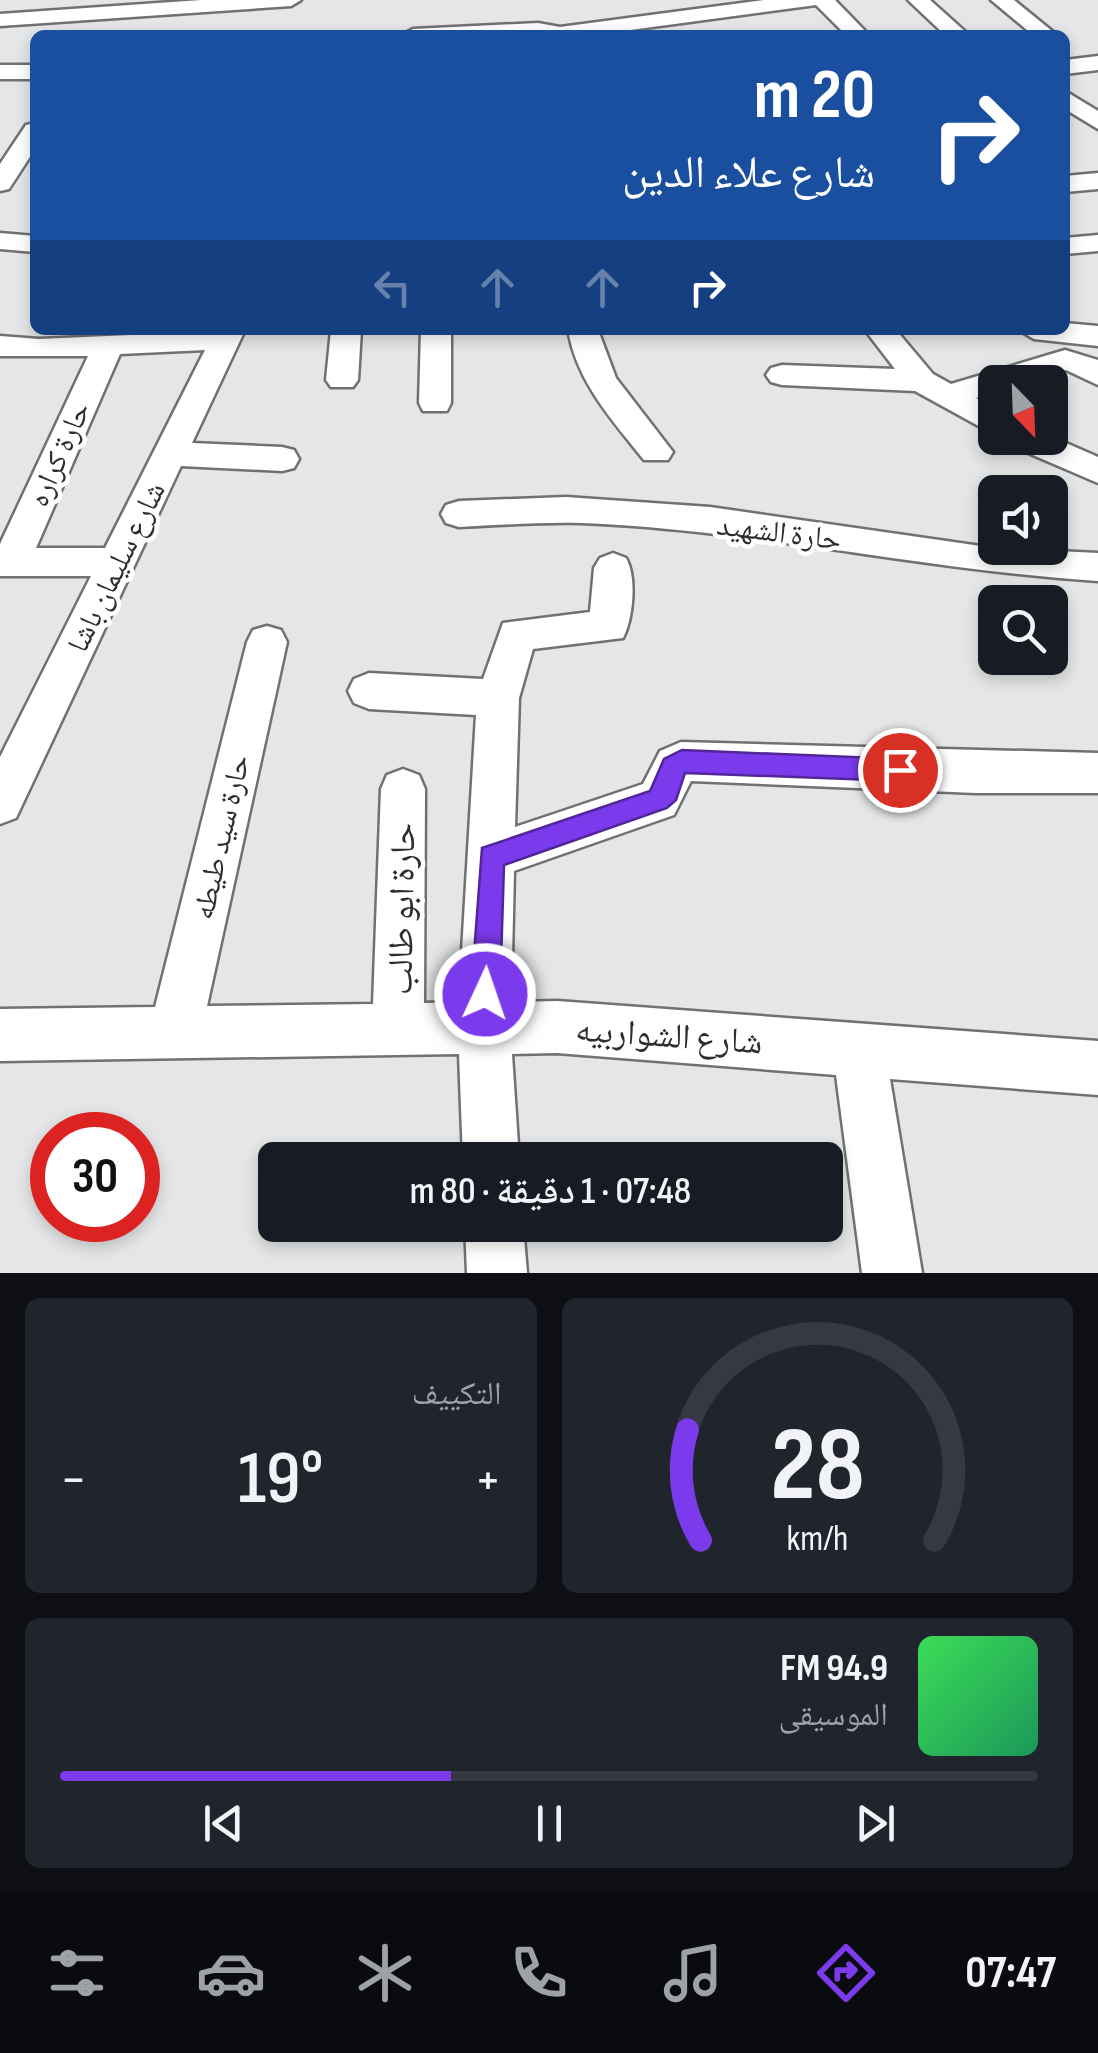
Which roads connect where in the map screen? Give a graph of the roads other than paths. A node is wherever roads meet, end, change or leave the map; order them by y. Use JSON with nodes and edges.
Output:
{"nodes":[{"id":1,"x":292,"y":0,"type":"edge"},
{"id":2,"x":646,"y":0,"type":"edge"},
{"id":3,"x":811,"y":0,"type":"edge"},
{"id":4,"x":822,"y":0,"type":"edge"},
{"id":5,"x":918,"y":0,"type":"edge"},
{"id":6,"x":1001,"y":0,"type":"edge"},
{"id":7,"x":185,"y":10,"type":"junction"},
{"id":8,"x":403,"y":10,"type":"dead end"},
{"id":9,"x":742,"y":10,"type":"junction"},
{"id":10,"x":538,"y":11,"type":"dead end"},
{"id":11,"x":0,"y":23,"type":"edge"},
{"id":12,"x":452,"y":25,"type":"edge"},
{"id":13,"x":668,"y":27,"type":"edge"},
{"id":14,"x":179,"y":30,"type":"edge"},
{"id":15,"x":409,"y":30,"type":"edge"},
{"id":16,"x":543,"y":30,"type":"edge"},
{"id":17,"x":558,"y":30,"type":"edge"},
{"id":18,"x":623,"y":30,"type":"edge"},
{"id":19,"x":760,"y":30,"type":"edge"},
{"id":20,"x":853,"y":30,"type":"edge"},
{"id":21,"x":952,"y":30,"type":"edge"},
{"id":22,"x":1040,"y":30,"type":"edge"},
{"id":23,"x":28,"y":42,"type":"dead end"},
{"id":24,"x":0,"y":72,"type":"edge"},
{"id":25,"x":30,"y":72,"type":"edge"},
{"id":26,"x":1070,"y":102,"type":"edge"},
{"id":27,"x":1098,"y":122,"type":"edge"},
{"id":28,"x":1070,"y":124,"type":"edge"},
{"id":29,"x":0,"y":126,"type":"edge"},
{"id":30,"x":30,"y":127,"type":"edge"},
{"id":31,"x":30,"y":135,"type":"edge"},
{"id":32,"x":1098,"y":181,"type":"edge"},
{"id":33,"x":0,"y":183,"type":"edge"},
{"id":34,"x":1070,"y":184,"type":"edge"},
{"id":35,"x":0,"y":241,"type":"edge"},
{"id":36,"x":1098,"y":242,"type":"edge"},
{"id":37,"x":30,"y":244,"type":"edge"},
{"id":38,"x":1070,"y":245,"type":"edge"},
{"id":39,"x":1070,"y":333,"type":"edge"},
{"id":40,"x":217,"y":335,"type":"edge"},
{"id":41,"x":227,"y":335,"type":"edge"},
{"id":42,"x":346,"y":335,"type":"edge"},
{"id":43,"x":436,"y":335,"type":"edge"},
{"id":44,"x":584,"y":335,"type":"edge"},
{"id":45,"x":883,"y":335,"type":"edge"},
{"id":46,"x":1098,"y":336,"type":"edge"},
{"id":47,"x":44,"y":340,"type":"edge"},
{"id":48,"x":0,"y":346,"type":"edge"},
{"id":49,"x":108,"y":346,"type":"junction"},
{"id":50,"x":782,"y":375,"type":"dead end"},
{"id":51,"x":1098,"y":375,"type":"edge"},
{"id":52,"x":342,"y":380,"type":"dead end"},
{"id":53,"x":934,"y":389,"type":"junction"},
{"id":54,"x":435,"y":403,"type":"dead end"},
{"id":55,"x":978,"y":414,"type":"edge"},
{"id":56,"x":656,"y":452,"type":"dead end"},
{"id":57,"x":171,"y":454,"type":"junction"},
{"id":58,"x":1062,"y":455,"type":"edge"},
{"id":59,"x":282,"y":459,"type":"dead end"},
{"id":60,"x":1098,"y":471,"type":"edge"},
{"id":61,"x":459,"y":514,"type":"dead end"},
{"id":62,"x":5,"y":562,"type":"edge"},
{"id":63,"x":119,"y":562,"type":"junction"},
{"id":64,"x":1098,"y":567,"type":"edge"},
{"id":65,"x":613,"y":568,"type":"dead end"},
{"id":66,"x":267,"y":642,"type":"dead end"},
{"id":67,"x":370,"y":691,"type":"dead end"},
{"id":68,"x":498,"y":698,"type":"junction"},
{"id":69,"x":10,"y":765,"type":"edge"},
{"id":70,"x":1098,"y":773,"type":"edge"},
{"id":71,"x":404,"y":789,"type":"dead end"},
{"id":72,"x":0,"y":803,"type":"edge"},
{"id":73,"x":491,"y":857,"type":"junction"},
{"id":74,"x":484,"y":1028,"type":"junction"},
{"id":75,"x":398,"y":1029,"type":"junction"},
{"id":76,"x":174,"y":1032,"type":"junction"},
{"id":77,"x":0,"y":1035,"type":"edge"},
{"id":78,"x":859,"y":1049,"type":"junction"},
{"id":79,"x":1098,"y":1068,"type":"edge"},
{"id":80,"x":490,"y":1142,"type":"edge"},
{"id":81,"x":495,"y":1242,"type":"edge"},
{"id":82,"x":497,"y":1273,"type":"edge"},
{"id":83,"x":892,"y":1273,"type":"edge"}],
"edges":[{"from":1,"to":7,"type":"street"},
{"from":2,"to":13,"type":"street"},
{"from":3,"to":9,"type":"street"},
{"from":4,"to":20,"type":"street"},
{"from":5,"to":21,"type":"street"},
{"from":6,"to":22,"type":"street"},
{"from":7,"to":11,"type":"street"},
{"from":7,"to":14,"type":"street"},
{"from":8,"to":15,"type":"street"},
{"from":9,"to":13,"type":"street"},
{"from":9,"to":19,"type":"street"},
{"from":10,"to":17,"type":"street"},
{"from":11,"to":23,"type":"street"},
{"from":12,"to":16,"type":"street"},
{"from":13,"to":18,"type":"street"},
{"from":24,"to":25,"type":"street"},
{"from":26,"to":27,"type":"street"},
{"from":27,"to":28,"type":"street"},
{"from":29,"to":30,"type":"street"},
{"from":31,"to":33,"type":"street"},
{"from":32,"to":34,"type":"street"},
{"from":35,"to":37,"type":"street"},
{"from":36,"to":38,"type":"street"},
{"from":39,"to":46,"type":"street"},
{"from":40,"to":49,"type":"street"},
{"from":41,"to":57,"type":"street","name":"شارع سليمان باشا"},
{"from":42,"to":52,"type":"street"},
{"from":43,"to":54,"type":"street"},
{"from":44,"to":56,"type":"street"},
{"from":45,"to":53,"type":"street"},
{"from":47,"to":48,"type":"street"},
{"from":47,"to":49,"type":"street"},
{"from":49,"to":62,"type":"street","name":"حارة كراره"},
{"from":50,"to":53,"type":"street"},
{"from":51,"to":53,"type":"street"},
{"from":53,"to":55,"type":"street"},
{"from":57,"to":59,"type":"street"},
{"from":57,"to":63,"type":"street","name":"شارع سليمان باشا"},
{"from":58,"to":60,"type":"street"},
{"from":61,"to":64,"type":"street","name":"حارة الشهيد"},
{"from":62,"to":63,"type":"street"},
{"from":63,"to":69,"type":"street","name":"شارع سليمان باشا"},
{"from":65,"to":68,"type":"street"},
{"from":66,"to":76,"type":"street","name":"حارة سيد طيطه"},
{"from":67,"to":68,"type":"street"},
{"from":68,"to":73,"type":"street"},
{"from":69,"to":72,"type":"street","name":"شارع سليمان باشا"},
{"from":70,"to":73,"type":"street"},
{"from":71,"to":75,"type":"street","name":"حارة ابو طالب"},
{"from":73,"to":74,"type":"street"},
{"from":74,"to":75,"type":"street","name":"شارع الشواربيه"},
{"from":74,"to":78,"type":"street","name":"شارع الشواربيه"},
{"from":74,"to":80,"type":"street"},
{"from":75,"to":76,"type":"street","name":"شارع الشواربيه"},
{"from":76,"to":77,"type":"street","name":"شارع الشواربيه"},
{"from":78,"to":79,"type":"street","name":"شارع الشواربيه"},
{"from":78,"to":83,"type":"street"},
{"from":81,"to":82,"type":"street"}]}
